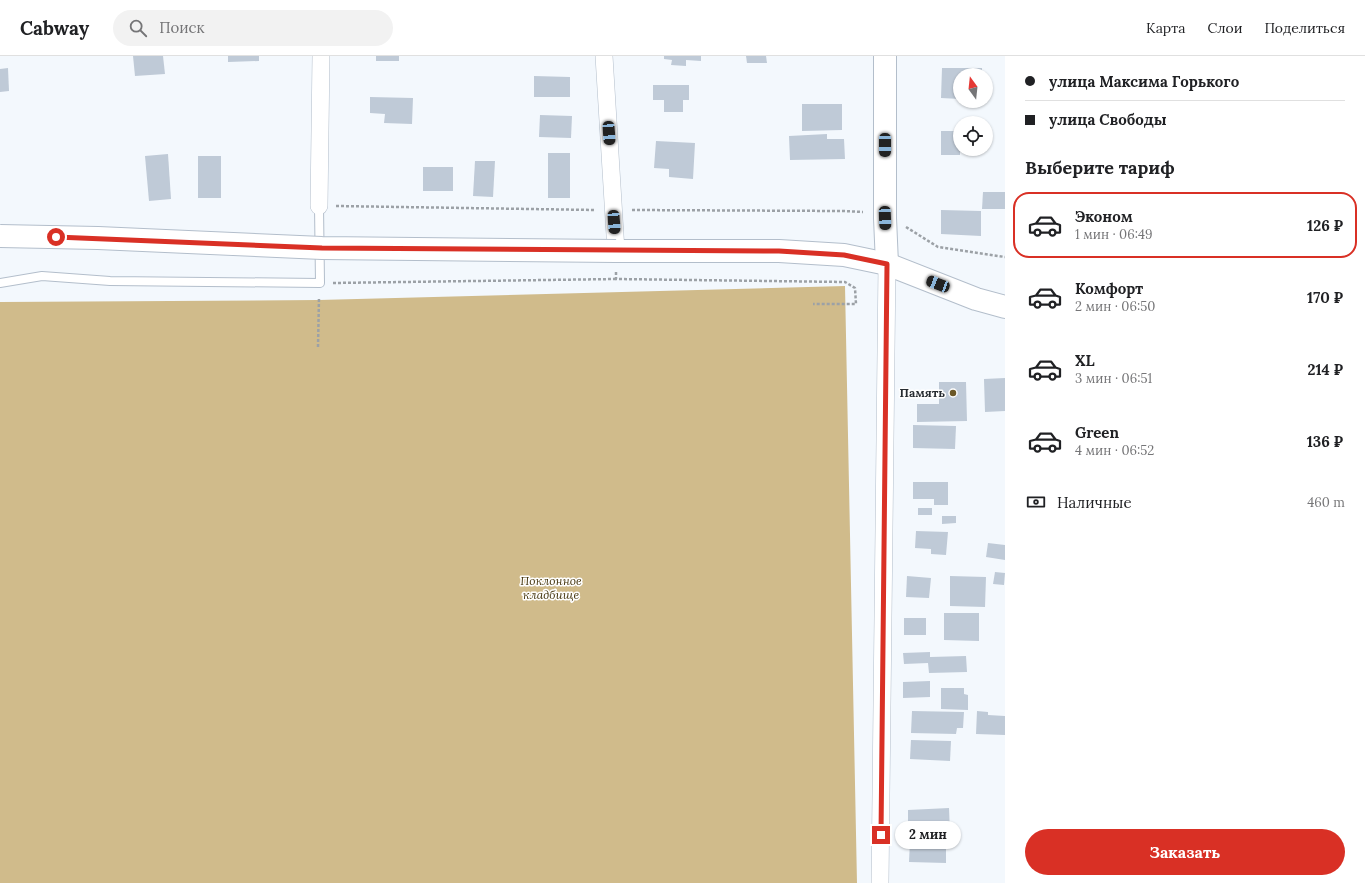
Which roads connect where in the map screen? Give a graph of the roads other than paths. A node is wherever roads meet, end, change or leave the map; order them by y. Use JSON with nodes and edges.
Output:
{"nodes":[{"id":1,"x":321,"y":56,"type":"edge"},
{"id":2,"x":604,"y":56,"type":"edge"},
{"id":3,"x":885,"y":56,"type":"edge"},
{"id":4,"x":319,"y":206,"type":"joint"},
{"id":5,"x":0,"y":231,"type":"edge"},
{"id":6,"x":0,"y":236,"type":"edge"},
{"id":7,"x":320,"y":241,"type":"junction"},
{"id":8,"x":616,"y":259,"type":"junction"},
{"id":9,"x":887,"y":264,"type":"junction"},
{"id":10,"x":0,"y":283,"type":"edge"},
{"id":11,"x":1005,"y":307,"type":"edge"},
{"id":12,"x":880,"y":883,"type":"edge"}],
"edges":[{"from":1,"to":4,"type":"street"},
{"from":2,"to":8,"type":"street"},
{"from":3,"to":9,"type":"main road"},
{"from":4,"to":7,"type":"lane"},
{"from":5,"to":7,"type":"lane"},
{"from":6,"to":8,"type":"main road","bridge":true},
{"from":7,"to":10,"type":"lane"},
{"from":8,"to":9,"type":"main road"},
{"from":9,"to":11,"type":"main road"},
{"from":9,"to":12,"type":"street"}]}
